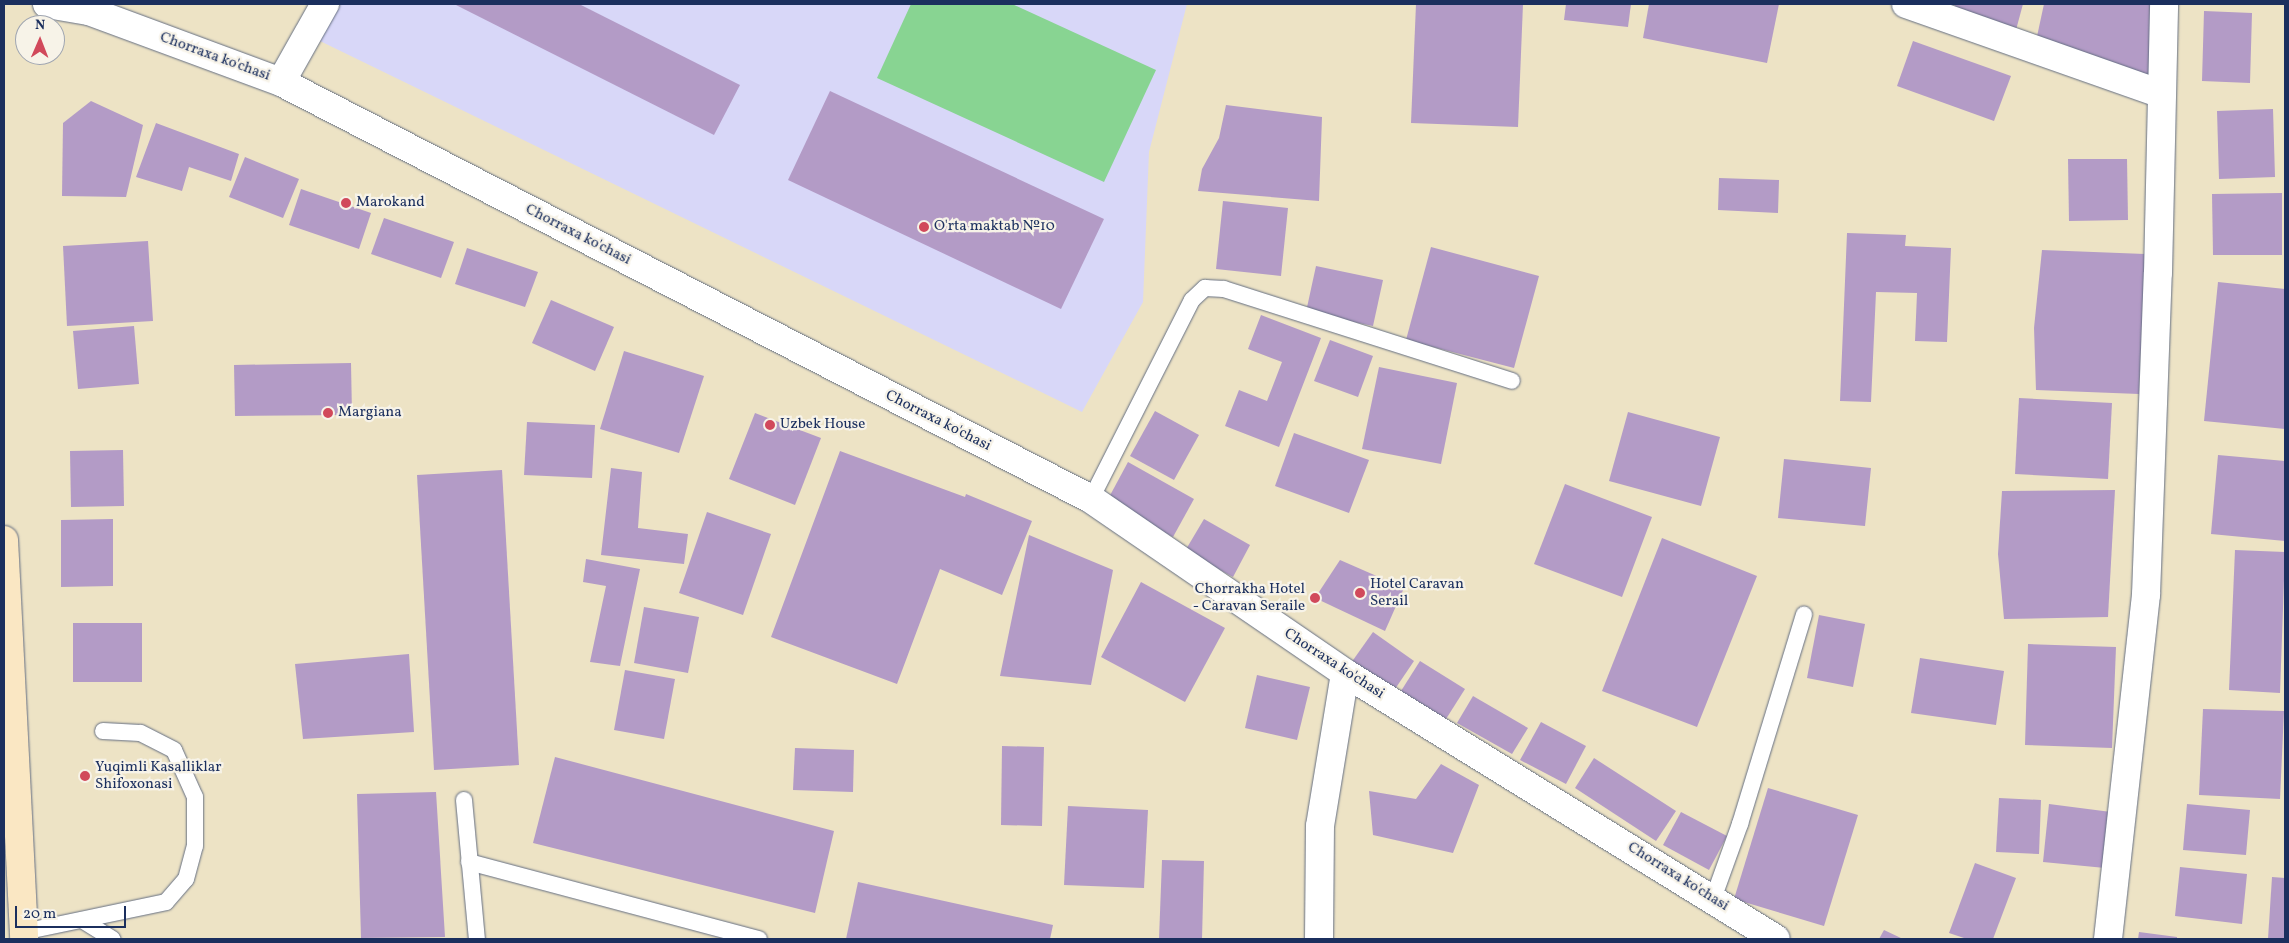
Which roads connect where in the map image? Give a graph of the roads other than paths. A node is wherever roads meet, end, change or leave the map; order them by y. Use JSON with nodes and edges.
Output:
{"nodes":[{"id":1,"x":47,"y":4,"type":"edge"},
{"id":2,"x":325,"y":4,"type":"edge"},
{"id":3,"x":1906,"y":4,"type":"edge"},
{"id":4,"x":2164,"y":4,"type":"edge"},
{"id":5,"x":89,"y":7,"type":"edge"},
{"id":6,"x":281,"y":82,"type":"junction"},
{"id":7,"x":2161,"y":94,"type":"junction"},
{"id":8,"x":1512,"y":381,"type":"dead end"},
{"id":9,"x":1091,"y":499,"type":"junction"},
{"id":10,"x":4,"y":540,"type":"edge"},
{"id":11,"x":1804,"y":615,"type":"dead end"},
{"id":12,"x":1345,"y":673,"type":"junction"},
{"id":13,"x":103,"y":731,"type":"dead end"},
{"id":14,"x":464,"y":800,"type":"dead end"},
{"id":15,"x":468,"y":862,"type":"junction"},
{"id":16,"x":1713,"y":899,"type":"junction"},
{"id":17,"x":82,"y":920,"type":"junction"},
{"id":18,"x":23,"y":936,"type":"edge"},
{"id":19,"x":113,"y":939,"type":"edge"},
{"id":20,"x":478,"y":939,"type":"edge"},
{"id":21,"x":759,"y":939,"type":"edge"},
{"id":22,"x":1319,"y":939,"type":"edge"},
{"id":23,"x":1776,"y":939,"type":"edge"},
{"id":24,"x":2108,"y":939,"type":"edge"}],
"edges":[{"from":1,"to":5,"type":"street","name":"Chorraxa ko'chasi"},
{"from":2,"to":6,"type":"street"},
{"from":3,"to":7,"type":"street"},
{"from":4,"to":7,"type":"street"},
{"from":5,"to":6,"type":"street","name":"Chorraxa ko'chasi"},
{"from":6,"to":9,"type":"street","name":"Chorraxa ko'chasi"},
{"from":7,"to":24,"type":"street"},
{"from":8,"to":9,"type":"lane"},
{"from":9,"to":12,"type":"street","name":"Chorraxa ko'chasi"},
{"from":10,"to":18,"type":"main road"},
{"from":11,"to":16,"type":"lane"},
{"from":12,"to":16,"type":"street","name":"Chorraxa ko'chasi"},
{"from":12,"to":22,"type":"street"},
{"from":13,"to":17,"type":"lane"},
{"from":14,"to":15,"type":"lane"},
{"from":15,"to":20,"type":"lane"},
{"from":15,"to":21,"type":"lane"},
{"from":16,"to":23,"type":"street","name":"Chorraxa ko'chasi"},
{"from":17,"to":18,"type":"lane"},
{"from":17,"to":19,"type":"lane"}]}
